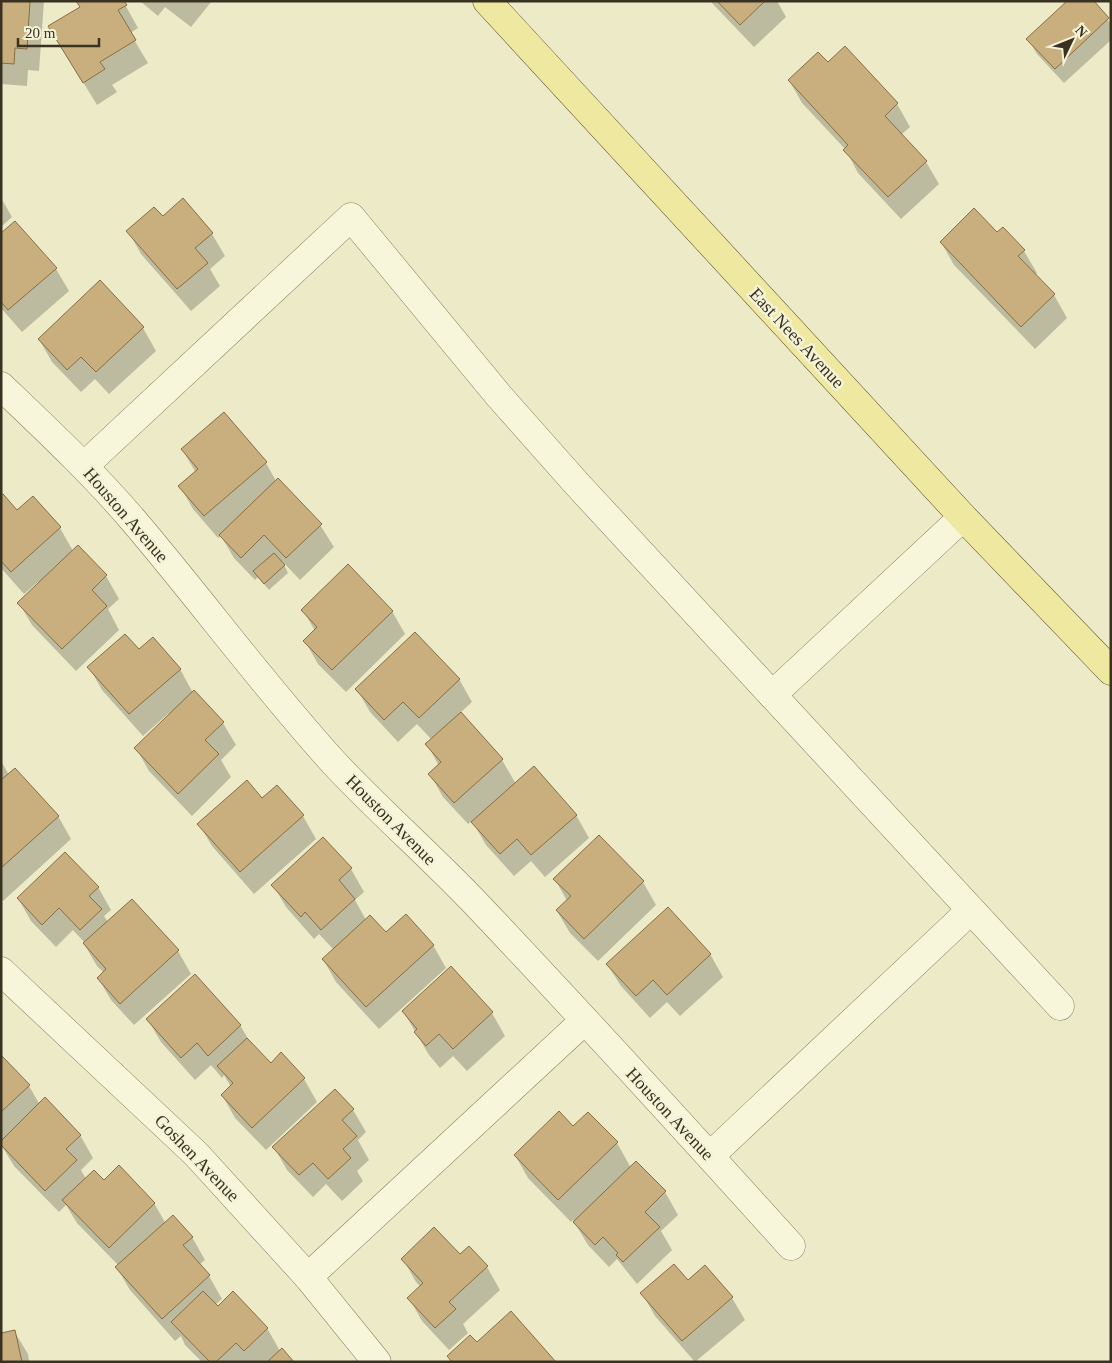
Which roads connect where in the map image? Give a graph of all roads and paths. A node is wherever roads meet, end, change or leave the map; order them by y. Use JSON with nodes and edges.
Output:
{"nodes":[{"id":1,"x":487,"y":1,"type":"edge"},
{"id":2,"x":1,"y":386,"type":"edge"},
{"id":3,"x":84,"y":466,"type":"junction"},
{"id":4,"x":963,"y":517,"type":"junction"},
{"id":5,"x":1111,"y":671,"type":"edge"},
{"id":6,"x":772,"y":695,"type":"junction"},
{"id":7,"x":971,"y":910,"type":"junction"},
{"id":8,"x":1,"y":971,"type":"edge"},
{"id":9,"x":1060,"y":1006,"type":"dead end"},
{"id":10,"x":584,"y":1021,"type":"junction"},
{"id":11,"x":710,"y":1156,"type":"junction"},
{"id":12,"x":791,"y":1246,"type":"dead end"},
{"id":13,"x":308,"y":1277,"type":"junction"},
{"id":14,"x":377,"y":1362,"type":"edge"}],
"edges":[{"from":1,"to":4,"type":"main road","name":"East Nees Avenue"},
{"from":2,"to":3,"type":"street","name":"Houston Avenue"},
{"from":3,"to":6,"type":"street"},
{"from":3,"to":10,"type":"street","name":"Houston Avenue"},
{"from":4,"to":5,"type":"main road","name":"East Nees Avenue"},
{"from":4,"to":6,"type":"street"},
{"from":6,"to":7,"type":"street"},
{"from":7,"to":9,"type":"street"},
{"from":7,"to":11,"type":"street"},
{"from":8,"to":13,"type":"street","name":"Goshen Avenue"},
{"from":10,"to":11,"type":"street","name":"Houston Avenue"},
{"from":10,"to":13,"type":"street"},
{"from":11,"to":12,"type":"street","name":"Houston Avenue"},
{"from":13,"to":14,"type":"street","name":"Goshen Avenue"}]}
